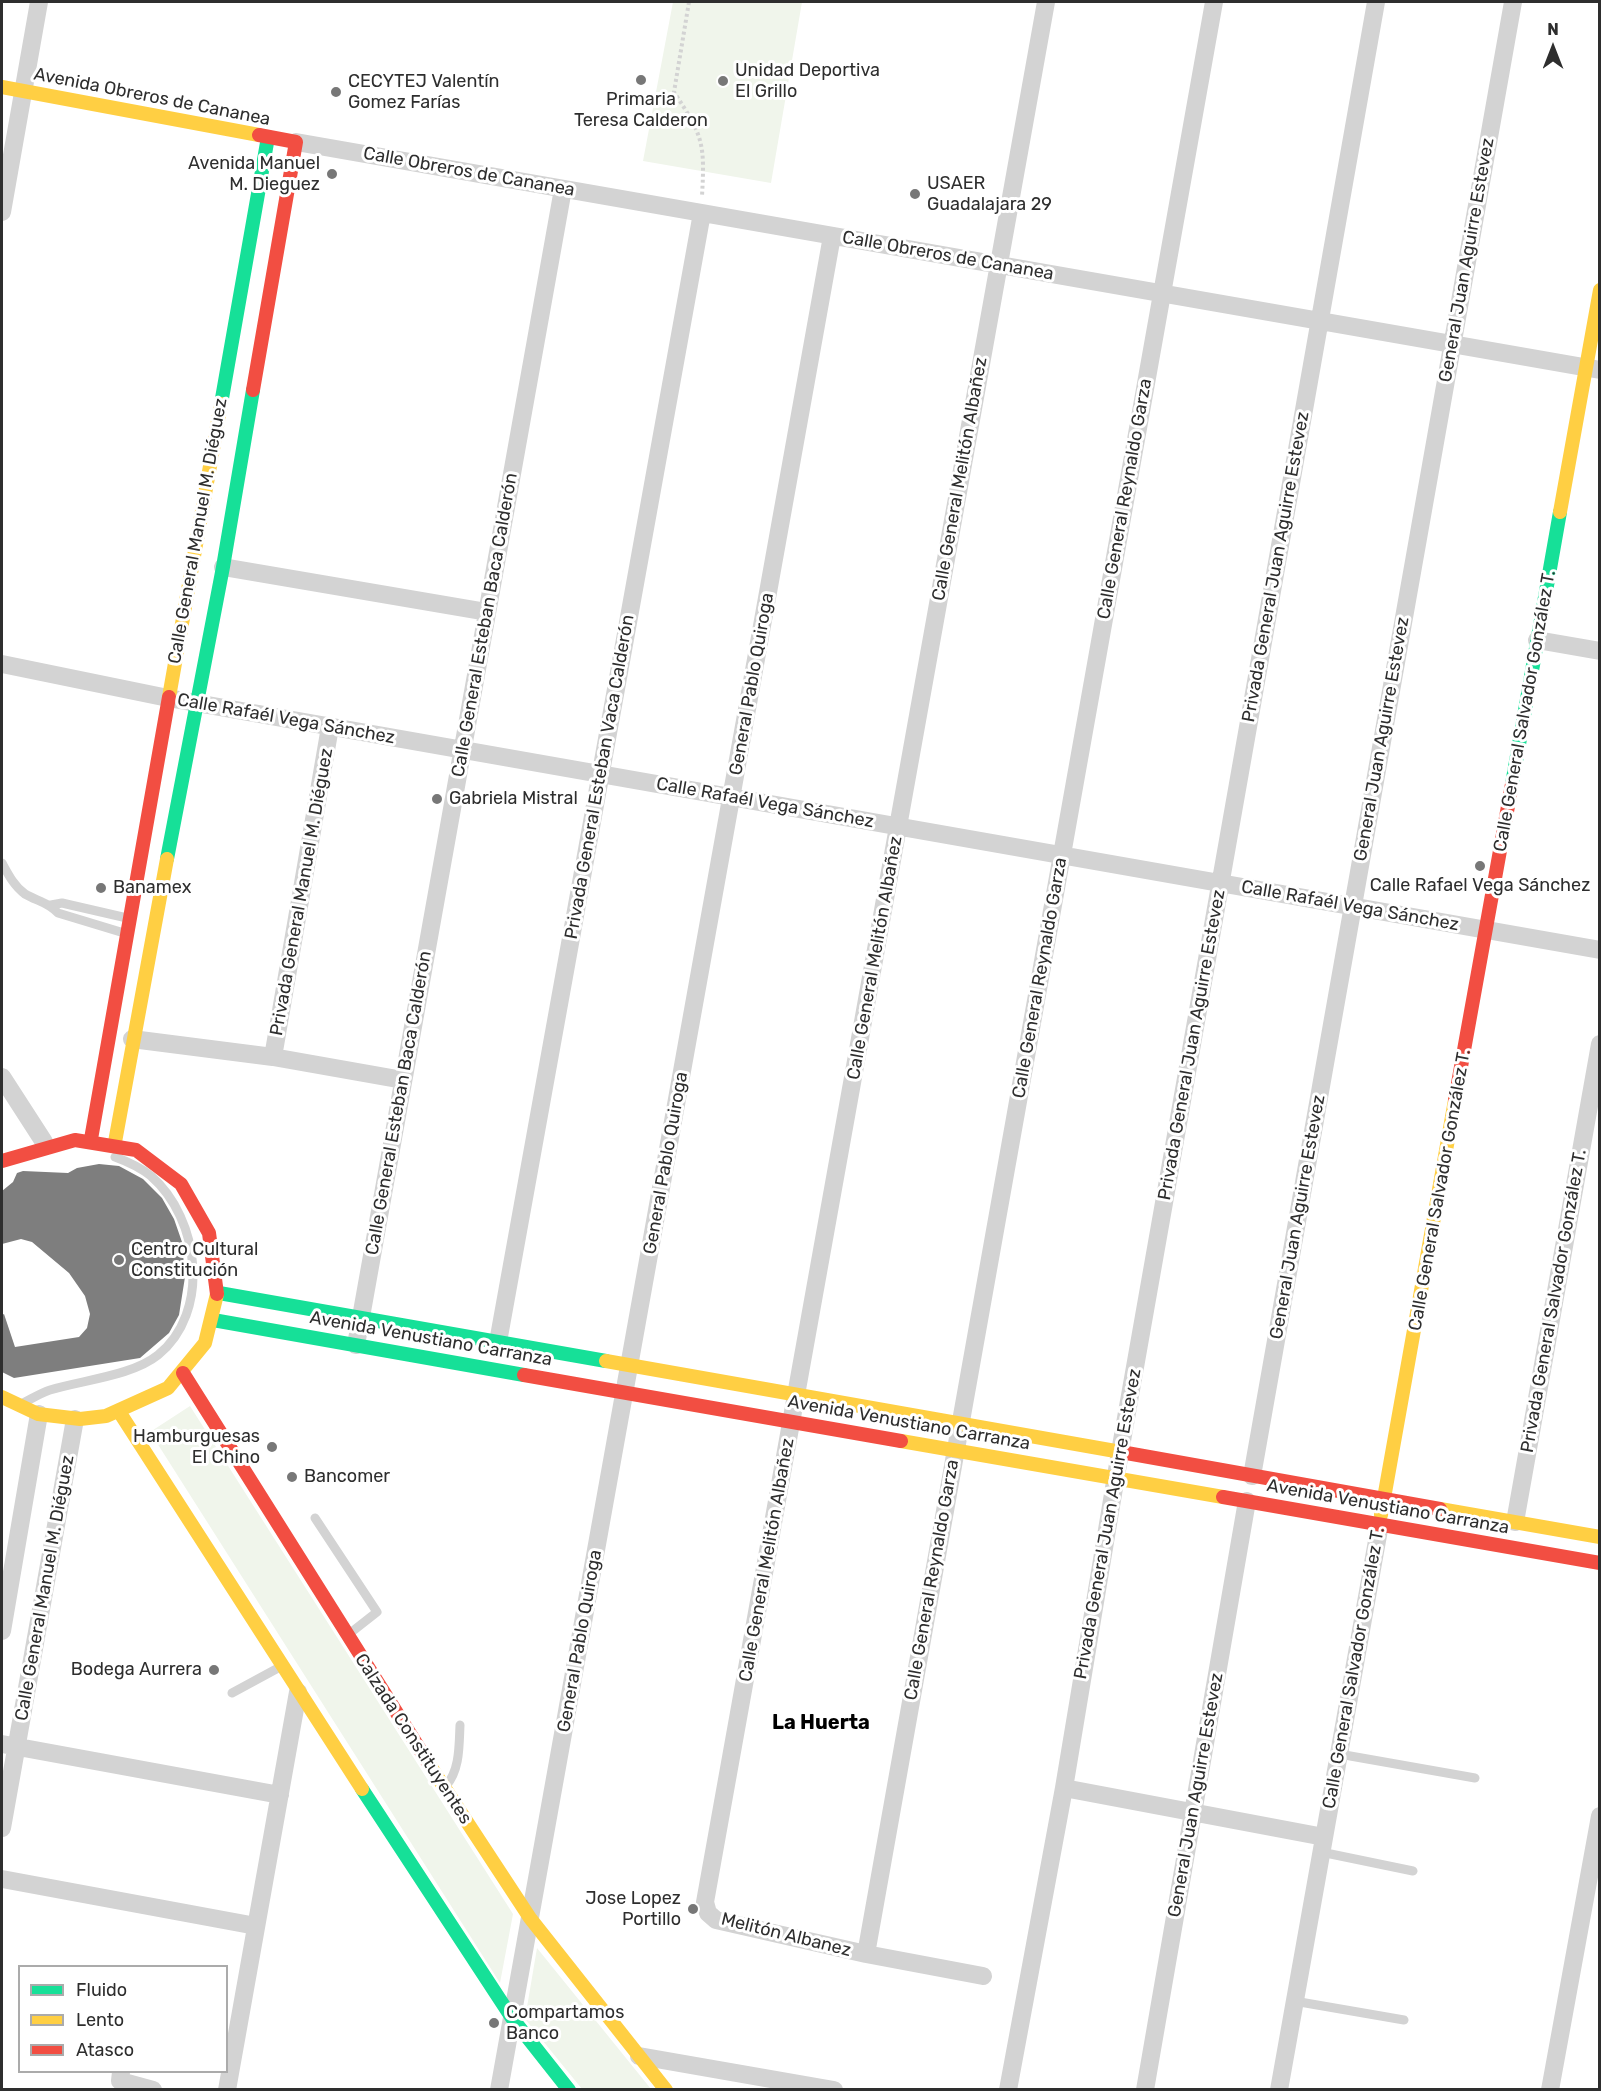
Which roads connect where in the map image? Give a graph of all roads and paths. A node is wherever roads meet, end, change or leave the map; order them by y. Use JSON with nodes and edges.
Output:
{"nodes":[{"id":1,"x":39,"y":2,"type":"edge"},
{"id":2,"x":689,"y":2,"type":"edge"},
{"id":3,"x":1046,"y":2,"type":"edge"},
{"id":4,"x":1214,"y":2,"type":"edge"},
{"id":5,"x":1376,"y":2,"type":"edge"},
{"id":6,"x":1513,"y":2,"type":"edge"},
{"id":7,"x":2,"y":87,"type":"edge"},
{"id":8,"x":23,"y":91,"type":"junction"},
{"id":9,"x":268,"y":137,"type":"junction"},
{"id":10,"x":296,"y":142,"type":"junction"},
{"id":11,"x":563,"y":189,"type":"junction"},
{"id":12,"x":2,"y":212,"type":"edge"},
{"id":13,"x":702,"y":213,"type":"junction"},
{"id":14,"x":832,"y":236,"type":"junction"},
{"id":15,"x":999,"y":265,"type":"junction"},
{"id":16,"x":1599,"y":290,"type":"edge"},
{"id":17,"x":1161,"y":293,"type":"junction"},
{"id":18,"x":1320,"y":321,"type":"junction"},
{"id":19,"x":1452,"y":344,"type":"junction"},
{"id":20,"x":1593,"y":369,"type":"edge"},
{"id":21,"x":223,"y":567,"type":"junction"},
{"id":22,"x":488,"y":612,"type":"junction"},
{"id":23,"x":1538,"y":640,"type":"junction"},
{"id":24,"x":1599,"y":651,"type":"edge"},
{"id":25,"x":2,"y":664,"type":"edge"},
{"id":26,"x":168,"y":698,"type":"junction"},
{"id":27,"x":195,"y":703,"type":"junction"},
{"id":28,"x":330,"y":727,"type":"junction"},
{"id":29,"x":462,"y":750,"type":"junction"},
{"id":30,"x":600,"y":775,"type":"junction"},
{"id":31,"x":731,"y":798,"type":"junction"},
{"id":32,"x":898,"y":827,"type":"junction"},
{"id":33,"x":1061,"y":856,"type":"junction"},
{"id":34,"x":2,"y":863,"type":"edge"},
{"id":35,"x":1220,"y":884,"type":"junction"},
{"id":36,"x":51,"y":905,"type":"junction"},
{"id":37,"x":1353,"y":907,"type":"junction"},
{"id":38,"x":142,"y":922,"type":"junction"},
{"id":39,"x":1486,"y":930,"type":"junction"},
{"id":40,"x":139,"y":936,"type":"junction"},
{"id":41,"x":1599,"y":950,"type":"edge"},
{"id":42,"x":132,"y":1039,"type":"junction"},
{"id":43,"x":1599,"y":1044,"type":"edge"},
{"id":44,"x":273,"y":1057,"type":"junction"},
{"id":45,"x":2,"y":1077,"type":"edge"},
{"id":46,"x":403,"y":1080,"type":"junction"},
{"id":47,"x":91,"y":1139,"type":"junction"},
{"id":48,"x":68,"y":1141,"type":"junction"},
{"id":49,"x":44,"y":1142,"type":"junction"},
{"id":50,"x":115,"y":1142,"type":"junction"},
{"id":51,"x":2,"y":1161,"type":"edge"},
{"id":52,"x":219,"y":1293,"type":"junction"},
{"id":53,"x":361,"y":1317,"type":"junction"},
{"id":54,"x":213,"y":1320,"type":"junction"},
{"id":55,"x":498,"y":1342,"type":"junction"},
{"id":56,"x":356,"y":1345,"type":"junction"},
{"id":57,"x":629,"y":1365,"type":"junction"},
{"id":58,"x":183,"y":1373,"type":"junction"},
{"id":59,"x":625,"y":1392,"type":"junction"},
{"id":60,"x":797,"y":1395,"type":"junction"},
{"id":61,"x":2,"y":1396,"type":"edge"},
{"id":62,"x":19,"y":1406,"type":"junction"},
{"id":63,"x":120,"y":1413,"type":"junction"},
{"id":64,"x":39,"y":1414,"type":"junction"},
{"id":65,"x":75,"y":1419,"type":"junction"},
{"id":66,"x":792,"y":1421,"type":"junction"},
{"id":67,"x":960,"y":1424,"type":"junction"},
{"id":68,"x":956,"y":1450,"type":"junction"},
{"id":69,"x":1120,"y":1452,"type":"junction"},
{"id":70,"x":1252,"y":1476,"type":"junction"},
{"id":71,"x":1115,"y":1478,"type":"junction"},
{"id":72,"x":1384,"y":1500,"type":"junction"},
{"id":73,"x":1247,"y":1501,"type":"junction"},
{"id":74,"x":315,"y":1518,"type":"dead end"},
{"id":75,"x":1515,"y":1522,"type":"junction"},
{"id":76,"x":1380,"y":1524,"type":"junction"},
{"id":77,"x":1599,"y":1537,"type":"edge"},
{"id":78,"x":8,"y":1553,"type":"edge"},
{"id":79,"x":1599,"y":1563,"type":"edge"},
{"id":80,"x":2,"y":1631,"type":"edge"},
{"id":81,"x":347,"y":1635,"type":"junction"},
{"id":82,"x":281,"y":1666,"type":"junction"},
{"id":83,"x":298,"y":1692,"type":"junction"},
{"id":84,"x":232,"y":1693,"type":"dead end"},
{"id":85,"x":460,"y":1725,"type":"dead end"},
{"id":86,"x":9,"y":1745,"type":"edge"},
{"id":87,"x":1339,"y":1754,"type":"junction"},
{"id":88,"x":1474,"y":1778,"type":"dead end"},
{"id":89,"x":444,"y":1788,"type":"junction"},
{"id":90,"x":1064,"y":1788,"type":"junction"},
{"id":91,"x":280,"y":1795,"type":"junction"},
{"id":92,"x":1193,"y":1812,"type":"junction"},
{"id":93,"x":1599,"y":1816,"type":"edge"},
{"id":94,"x":2,"y":1828,"type":"edge"},
{"id":95,"x":1323,"y":1845,"type":"junction"},
{"id":96,"x":1413,"y":1871,"type":"dead end"},
{"id":97,"x":2,"y":1879,"type":"edge"},
{"id":98,"x":708,"y":1913,"type":"joint"},
{"id":99,"x":530,"y":1918,"type":"junction"},
{"id":100,"x":256,"y":1926,"type":"junction"},
{"id":101,"x":866,"y":1954,"type":"junction"},
{"id":102,"x":983,"y":1976,"type":"dead end"},
{"id":103,"x":1294,"y":2001,"type":"junction"},
{"id":104,"x":512,"y":2018,"type":"junction"},
{"id":105,"x":1404,"y":2020,"type":"dead end"},
{"id":106,"x":639,"y":2056,"type":"junction"},
{"id":107,"x":120,"y":2076,"type":"edge"},
{"id":108,"x":153,"y":2090,"type":"edge"},
{"id":109,"x":228,"y":2090,"type":"edge"},
{"id":110,"x":499,"y":2090,"type":"edge"},
{"id":111,"x":569,"y":2090,"type":"edge"},
{"id":112,"x":666,"y":2090,"type":"edge"},
{"id":113,"x":834,"y":2090,"type":"edge"},
{"id":114,"x":1008,"y":2090,"type":"edge"},
{"id":115,"x":1145,"y":2090,"type":"edge"},
{"id":116,"x":1279,"y":2090,"type":"edge"},
{"id":117,"x":1550,"y":2090,"type":"edge"}],
"edges":[{"from":1,"to":8,"type":"street"},
{"from":2,"to":13,"type":"path"},
{"from":3,"to":15,"type":"street","name":"Calle General Melitón Albañez"},
{"from":4,"to":17,"type":"street","name":"Calle General Reynaldo Garza"},
{"from":5,"to":18,"type":"street","name":"Privada General Juan Aguirre Estevez"},
{"from":6,"to":19,"type":"street","name":"General Juan Aguirre Estevez"},
{"from":7,"to":8,"type":"street","name":"Avenida Obreros de Cananea"},
{"from":8,"to":9,"type":"street","name":"Avenida Obreros de Cananea"},
{"from":8,"to":12,"type":"street"},
{"from":9,"to":10,"type":"street","name":"Avenida Obreros de Cananea"},
{"from":9,"to":26,"type":"street","name":"Calle General Manuel M. Diéguez"},
{"from":10,"to":11,"type":"street","name":"Calle Obreros de Cananea"},
{"from":10,"to":21,"type":"street","name":"Calle General Manuel M. Diéguez"},
{"from":11,"to":13,"type":"street","name":"Calle Obreros de Cananea"},
{"from":11,"to":22,"type":"street","name":"Calle General Esteban Baca Calderón"},
{"from":13,"to":14,"type":"street","name":"Calle Obreros de Cananea"},
{"from":13,"to":30,"type":"street","name":"Privada General Esteban Vaca Calderón"},
{"from":14,"to":15,"type":"street","name":"Calle Obreros de Cananea"},
{"from":14,"to":31,"type":"street","name":"General Pablo Quiroga"},
{"from":15,"to":17,"type":"street","name":"Calle Obreros de Cananea"},
{"from":15,"to":32,"type":"street","name":"Calle General Melitón Albañez"},
{"from":16,"to":20,"type":"street","name":"Calle General Salvador González T."},
{"from":17,"to":18,"type":"street","name":"Calle Obreros de Cananea"},
{"from":17,"to":33,"type":"street","name":"Calle General Reynaldo Garza"},
{"from":18,"to":19,"type":"street","name":"Calle Obreros de Cananea"},
{"from":18,"to":35,"type":"street","name":"Privada General Juan Aguirre Estevez"},
{"from":19,"to":20,"type":"street","name":"Calle Obreros de Cananea"},
{"from":19,"to":37,"type":"street","name":"General Juan Aguirre Estevez"},
{"from":20,"to":23,"type":"street","name":"Calle General Salvador González T."},
{"from":21,"to":22,"type":"street"},
{"from":21,"to":27,"type":"street","name":"Calle General Manuel M. Diéguez"},
{"from":22,"to":29,"type":"street","name":"Calle General Esteban Baca Calderón"},
{"from":23,"to":24,"type":"street"},
{"from":23,"to":39,"type":"street","name":"Calle General Salvador González T."},
{"from":25,"to":26,"type":"street","name":"Calle Rafaél Vega Sánchez"},
{"from":26,"to":27,"type":"street","name":"Calle Rafaél Vega Sánchez"},
{"from":26,"to":38,"type":"street","name":"Calle General Manuel M. Diéguez"},
{"from":27,"to":28,"type":"street","name":"Calle Rafaél Vega Sánchez"},
{"from":27,"to":38,"type":"street","name":"Calle General Manuel M. Diéguez"},
{"from":28,"to":29,"type":"street","name":"Calle Rafaél Vega Sánchez"},
{"from":28,"to":44,"type":"street","name":"Privada General Manuel M. Diéguez"},
{"from":29,"to":30,"type":"street","name":"Calle Rafaél Vega Sánchez"},
{"from":29,"to":46,"type":"street","name":"Calle General Esteban Baca Calderón"},
{"from":30,"to":31,"type":"street","name":"Calle Rafaél Vega Sánchez"},
{"from":30,"to":55,"type":"street","name":"Privada General Esteban Vaca Calderón"},
{"from":31,"to":32,"type":"street","name":"Calle Rafaél Vega Sánchez"},
{"from":31,"to":57,"type":"street","name":"General Pablo Quiroga"},
{"from":32,"to":33,"type":"street","name":"Calle Rafaél Vega Sánchez"},
{"from":32,"to":60,"type":"street","name":"Calle General Melitón Albañez"},
{"from":33,"to":35,"type":"street","name":"Calle Rafaél Vega Sánchez"},
{"from":33,"to":67,"type":"street","name":"Calle General Reynaldo Garza"},
{"from":34,"to":36,"type":"lane"},
{"from":35,"to":37,"type":"street","name":"Calle Rafaél Vega Sánchez"},
{"from":35,"to":69,"type":"street","name":"Privada General Juan Aguirre Estevez"},
{"from":36,"to":38,"type":"lane"},
{"from":36,"to":40,"type":"lane"},
{"from":37,"to":39,"type":"street","name":"Calle Rafaél Vega Sánchez"},
{"from":37,"to":70,"type":"street","name":"General Juan Aguirre Estevez"},
{"from":38,"to":40,"type":"street","name":"Calle General Manuel M. Diéguez"},
{"from":38,"to":40,"type":"street","name":"Calle General Manuel M. Diéguez"},
{"from":39,"to":41,"type":"street","name":"Calle Rafaél Vega Sánchez"},
{"from":39,"to":72,"type":"street","name":"Calle General Salvador González T."},
{"from":40,"to":42,"type":"street","name":"Calle General Manuel M. Diéguez"},
{"from":40,"to":47,"type":"street","name":"Calle General Manuel M. Diéguez"},
{"from":42,"to":44,"type":"street"},
{"from":42,"to":50,"type":"street","name":"Calle General Manuel M. Diéguez"},
{"from":43,"to":75,"type":"street","name":"Privada General Salvador González T."},
{"from":44,"to":46,"type":"street"},
{"from":45,"to":49,"type":"street"},
{"from":46,"to":53,"type":"street","name":"Calle General Esteban Baca Calderón"},
{"from":47,"to":48,"type":"street"},
{"from":47,"to":50,"type":"street"},
{"from":48,"to":49,"type":"street"},
{"from":48,"to":62,"type":"lane"},
{"from":49,"to":51,"type":"street"},
{"from":50,"to":52,"type":"street"},
{"from":52,"to":53,"type":"street","name":"Avenida Venustiano Carranza"},
{"from":52,"to":54,"type":"street"},
{"from":53,"to":55,"type":"street","name":"Avenida Venustiano Carranza"},
{"from":53,"to":56,"type":"street","name":"Calle General Esteban Baca Calderón"},
{"from":54,"to":56,"type":"street","name":"Avenida Venustiano Carranza"},
{"from":54,"to":58,"type":"street"},
{"from":55,"to":57,"type":"street","name":"Avenida Venustiano Carranza"},
{"from":56,"to":59,"type":"street","name":"Avenida Venustiano Carranza"},
{"from":57,"to":59,"type":"street","name":"General Pablo Quiroga"},
{"from":57,"to":60,"type":"street","name":"Avenida Venustiano Carranza"},
{"from":58,"to":63,"type":"street"},
{"from":58,"to":81,"type":"street","name":"Calzada Constituyentes"},
{"from":59,"to":66,"type":"street","name":"Avenida Venustiano Carranza"},
{"from":59,"to":99,"type":"street","name":"General Pablo Quiroga"},
{"from":60,"to":66,"type":"street","name":"Calle General Melitón Albañez"},
{"from":60,"to":67,"type":"street","name":"Avenida Venustiano Carranza"},
{"from":61,"to":62,"type":"street"},
{"from":62,"to":64,"type":"street"},
{"from":63,"to":65,"type":"street"},
{"from":63,"to":82,"type":"street"},
{"from":64,"to":65,"type":"street"},
{"from":64,"to":78,"type":"street","name":"Calle General Manuel M. Diéguez"},
{"from":65,"to":86,"type":"street","name":"Calle General Manuel M. Diéguez"},
{"from":66,"to":68,"type":"street","name":"Avenida Venustiano Carranza"},
{"from":66,"to":98,"type":"street","name":"Calle General Melitón Albañez"},
{"from":67,"to":68,"type":"street","name":"Calle General Reynaldo Garza"},
{"from":67,"to":69,"type":"street","name":"Avenida Venustiano Carranza"},
{"from":68,"to":71,"type":"street","name":"Avenida Venustiano Carranza"},
{"from":68,"to":101,"type":"street","name":"Calle General Reynaldo Garza"},
{"from":69,"to":70,"type":"street","name":"Avenida Venustiano Carranza"},
{"from":69,"to":71,"type":"street","name":"Privada General Juan Aguirre Estevez"},
{"from":70,"to":72,"type":"street","name":"Avenida Venustiano Carranza"},
{"from":71,"to":73,"type":"street","name":"Avenida Venustiano Carranza"},
{"from":71,"to":90,"type":"street","name":"Privada General Juan Aguirre Estevez"},
{"from":72,"to":75,"type":"street","name":"Avenida Venustiano Carranza"},
{"from":72,"to":76,"type":"street","name":"Calle General Salvador González T."},
{"from":73,"to":76,"type":"street","name":"Avenida Venustiano Carranza"},
{"from":73,"to":92,"type":"street","name":"General Juan Aguirre Estevez"},
{"from":74,"to":81,"type":"lane"},
{"from":75,"to":77,"type":"street","name":"Avenida Venustiano Carranza"},
{"from":76,"to":79,"type":"street","name":"Avenida Venustiano Carranza"},
{"from":76,"to":87,"type":"street","name":"Calle General Salvador González T."},
{"from":78,"to":80,"type":"street","name":"Calle General Manuel M. Diéguez"},
{"from":81,"to":89,"type":"street","name":"Calzada Constituyentes"},
{"from":82,"to":83,"type":"street"},
{"from":82,"to":84,"type":"lane"},
{"from":83,"to":91,"type":"street"},
{"from":83,"to":104,"type":"street"},
{"from":85,"to":89,"type":"lane"},
{"from":86,"to":91,"type":"street"},
{"from":86,"to":94,"type":"street","name":"Calle General Manuel M. Diéguez"},
{"from":87,"to":88,"type":"lane"},
{"from":87,"to":95,"type":"street","name":"Calle General Salvador González T."},
{"from":89,"to":99,"type":"street","name":"Calzada Constituyentes"},
{"from":90,"to":92,"type":"street"},
{"from":90,"to":114,"type":"street","name":"Privada General Juan Aguirre Estevez"},
{"from":91,"to":100,"type":"street"},
{"from":92,"to":95,"type":"street"},
{"from":92,"to":115,"type":"street","name":"General Juan Aguirre Estevez"},
{"from":93,"to":117,"type":"street"},
{"from":95,"to":96,"type":"lane"},
{"from":95,"to":103,"type":"street","name":"Calle General Salvador González T."},
{"from":97,"to":100,"type":"street"},
{"from":98,"to":101,"type":"street","name":"Melitón Albanez"},
{"from":99,"to":104,"type":"street","name":"General Pablo Quiroga"},
{"from":99,"to":106,"type":"street","name":"Calzada Constituyentes"},
{"from":100,"to":109,"type":"street"},
{"from":101,"to":102,"type":"street","name":"Melitón Albanez"},
{"from":103,"to":105,"type":"lane"},
{"from":103,"to":116,"type":"street","name":"Calle General Salvador González T."},
{"from":104,"to":110,"type":"street","name":"General Pablo Quiroga"},
{"from":104,"to":111,"type":"street"},
{"from":106,"to":112,"type":"street","name":"Calzada Constituyentes"},
{"from":106,"to":113,"type":"street"},
{"from":107,"to":108,"type":"street"}]}
